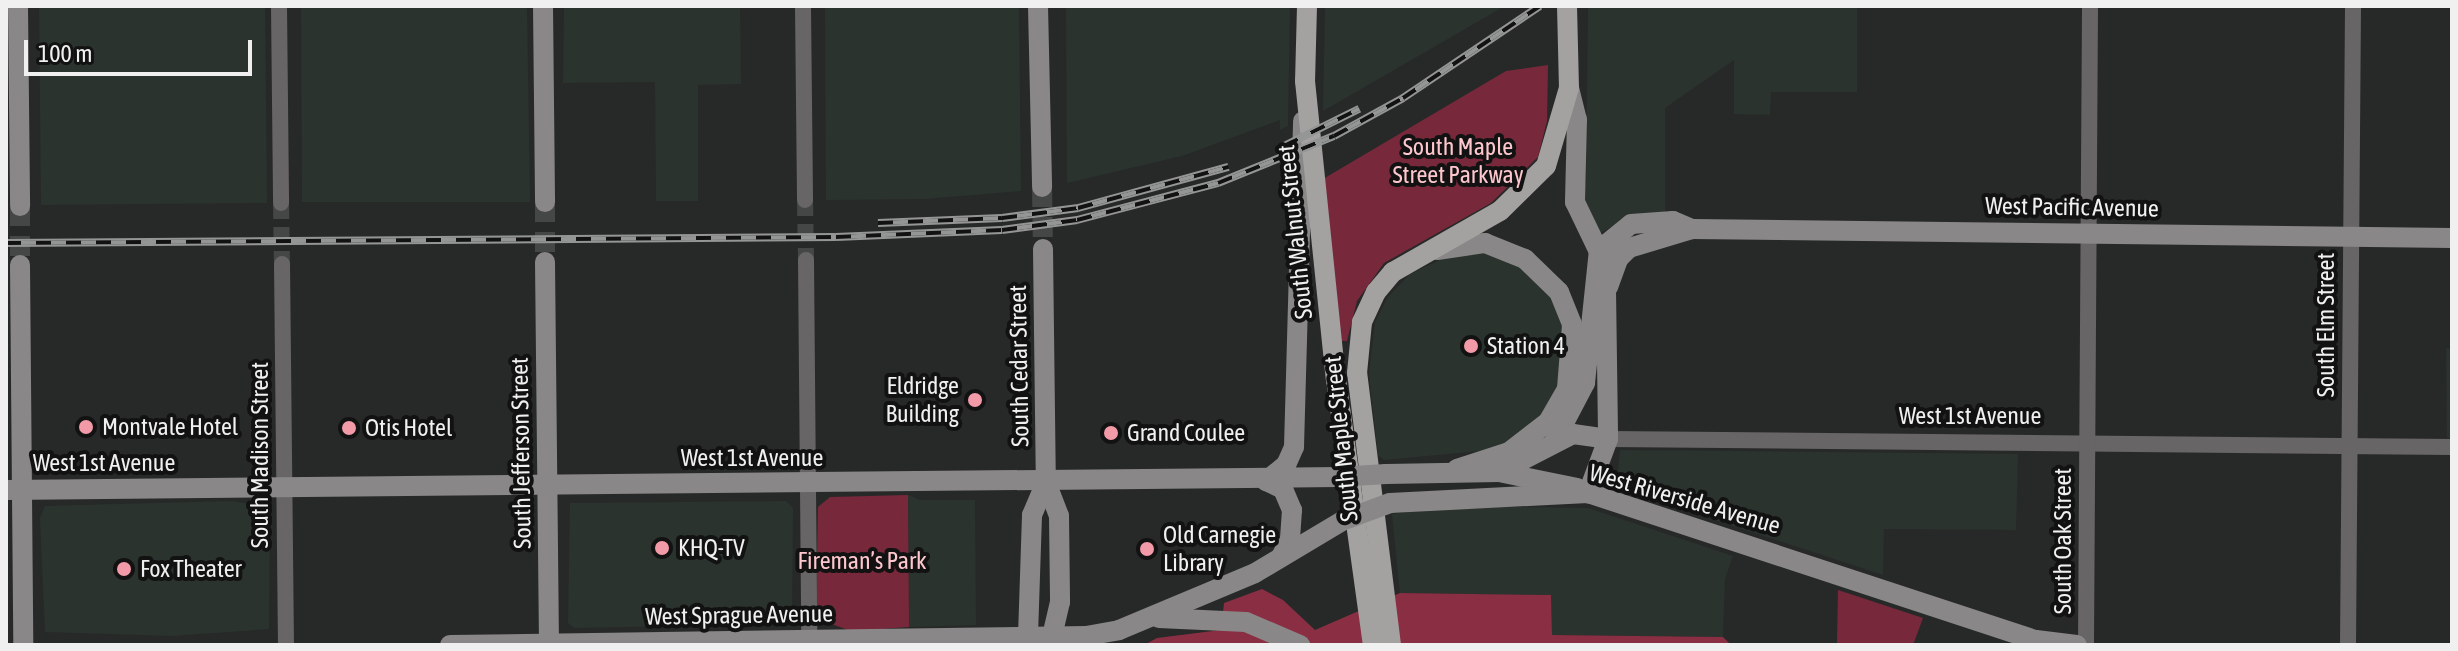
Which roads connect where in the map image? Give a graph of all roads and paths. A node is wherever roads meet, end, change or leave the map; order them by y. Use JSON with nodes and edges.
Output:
{"nodes":[{"id":1,"x":18,"y":6,"type":"edge"},
{"id":2,"x":279,"y":6,"type":"edge"},
{"id":3,"x":543,"y":6,"type":"edge"},
{"id":4,"x":803,"y":6,"type":"edge"},
{"id":5,"x":1038,"y":6,"type":"edge"},
{"id":6,"x":1307,"y":6,"type":"edge"},
{"id":7,"x":1567,"y":6,"type":"edge"},
{"id":8,"x":2090,"y":6,"type":"edge"},
{"id":9,"x":2353,"y":6,"type":"edge"},
{"id":10,"x":1305,"y":81,"type":"junction"},
{"id":11,"x":1569,"y":88,"type":"junction"},
{"id":12,"x":1042,"y":187,"type":"tunnel mouth"},
{"id":13,"x":805,"y":200,"type":"tunnel mouth"},
{"id":14,"x":545,"y":202,"type":"tunnel mouth"},
{"id":15,"x":281,"y":203,"type":"tunnel mouth"},
{"id":16,"x":20,"y":206,"type":"tunnel mouth"},
{"id":17,"x":1692,"y":229,"type":"junction"},
{"id":18,"x":2091,"y":233,"type":"junction"},
{"id":19,"x":2350,"y":237,"type":"junction"},
{"id":20,"x":2452,"y":238,"type":"edge"},
{"id":21,"x":1043,"y":249,"type":"tunnel mouth"},
{"id":22,"x":1599,"y":250,"type":"junction"},
{"id":23,"x":1422,"y":254,"type":"junction"},
{"id":24,"x":806,"y":260,"type":"tunnel mouth"},
{"id":25,"x":545,"y":262,"type":"tunnel mouth"},
{"id":26,"x":282,"y":264,"type":"tunnel mouth"},
{"id":27,"x":20,"y":265,"type":"tunnel mouth"},
{"id":28,"x":1606,"y":290,"type":"junction"},
{"id":29,"x":1608,"y":439,"type":"junction"},
{"id":30,"x":1554,"y":442,"type":"junction"},
{"id":31,"x":2088,"y":444,"type":"junction"},
{"id":32,"x":2349,"y":446,"type":"junction"},
{"id":33,"x":2452,"y":447,"type":"edge"},
{"id":34,"x":1457,"y":469,"type":"junction"},
{"id":35,"x":1499,"y":472,"type":"junction"},
{"id":36,"x":1266,"y":481,"type":"junction"},
{"id":37,"x":1046,"y":482,"type":"junction"},
{"id":38,"x":808,"y":484,"type":"junction"},
{"id":39,"x":548,"y":486,"type":"junction"},
{"id":40,"x":284,"y":488,"type":"junction"},
{"id":41,"x":14,"y":490,"type":"edge"},
{"id":42,"x":1588,"y":493,"type":"junction"},
{"id":43,"x":1280,"y":558,"type":"junction"},
{"id":44,"x":1375,"y":594,"type":"junction"},
{"id":45,"x":1151,"y":618,"type":"junction"},
{"id":46,"x":1026,"y":640,"type":"edge"},
{"id":47,"x":809,"y":641,"type":"junction"},
{"id":48,"x":1052,"y":641,"type":"edge"},
{"id":49,"x":843,"y":642,"type":"edge"},
{"id":50,"x":23,"y":645,"type":"edge"},
{"id":51,"x":286,"y":645,"type":"edge"},
{"id":52,"x":450,"y":645,"type":"edge"},
{"id":53,"x":549,"y":645,"type":"edge"},
{"id":54,"x":1300,"y":645,"type":"edge"},
{"id":55,"x":1373,"y":645,"type":"edge"},
{"id":56,"x":1391,"y":645,"type":"edge"},
{"id":57,"x":2077,"y":645,"type":"edge"},
{"id":58,"x":2086,"y":645,"type":"edge"},
{"id":59,"x":2348,"y":645,"type":"edge"}],
"edges":[{"from":1,"to":16,"type":"main road"},
{"from":2,"to":15,"type":"street"},
{"from":3,"to":14,"type":"main road"},
{"from":4,"to":13,"type":"street"},
{"from":5,"to":12,"type":"main road"},
{"from":6,"to":10,"type":"main road","name":"South Walnut Street"},
{"from":7,"to":11,"type":"main road","name":"South Maple Street"},
{"from":8,"to":18,"type":"street","name":"South Oak Street"},
{"from":9,"to":19,"type":"street","name":"South Elm Street"},
{"from":10,"to":36,"type":"main road"},
{"from":10,"to":44,"type":"main road","name":"South Walnut Street"},
{"from":11,"to":22,"type":"main road","name":"South Maple Street"},
{"from":11,"to":23,"type":"main road","name":"South Maple Street"},
{"from":17,"to":18,"type":"main road","name":"West Pacific Avenue"},
{"from":17,"to":22,"type":"main road","name":"West Pacific Avenue"},
{"from":17,"to":28,"type":"main road","name":"West Pacific Avenue"},
{"from":18,"to":19,"type":"main road","name":"West Pacific Avenue"},
{"from":18,"to":31,"type":"street","name":"South Oak Street"},
{"from":19,"to":20,"type":"main road","name":"West Pacific Avenue"},
{"from":19,"to":32,"type":"street","name":"South Elm Street"},
{"from":21,"to":37,"type":"main road","name":"South Cedar Street"},
{"from":22,"to":28,"type":"main road","name":"South Maple Street"},
{"from":22,"to":30,"type":"main road"},
{"from":23,"to":34,"type":"main road"},
{"from":23,"to":44,"type":"main road","name":"South Maple Street"},
{"from":24,"to":38,"type":"street"},
{"from":25,"to":39,"type":"main road","name":"South Jefferson Street"},
{"from":26,"to":40,"type":"street","name":"South Madison Street"},
{"from":27,"to":41,"type":"main road"},
{"from":28,"to":29,"type":"main road","name":"South Maple Street"},
{"from":29,"to":30,"type":"main road","name":"West 1st Avenue"},
{"from":29,"to":31,"type":"street","name":"West 1st Avenue"},
{"from":29,"to":42,"type":"main road","name":"South Maple Street"},
{"from":30,"to":35,"type":"main road","name":"West 1st Avenue"},
{"from":31,"to":32,"type":"street","name":"West 1st Avenue"},
{"from":31,"to":58,"type":"street","name":"South Oak Street"},
{"from":32,"to":33,"type":"street","name":"West 1st Avenue"},
{"from":32,"to":59,"type":"street","name":"South Elm Street"},
{"from":34,"to":35,"type":"main road","name":"West 1st Avenue"},
{"from":34,"to":36,"type":"main road","name":"West 1st Avenue","bridge":true},
{"from":35,"to":42,"type":"main road","name":"West 1st Avenue"},
{"from":36,"to":37,"type":"main road","name":"West 1st Avenue"},
{"from":36,"to":43,"type":"main road"},
{"from":37,"to":38,"type":"main road","name":"West 1st Avenue"},
{"from":37,"to":46,"type":"main road","name":"South Cedar Street"},
{"from":37,"to":48,"type":"main road","name":"South Cedar Street"},
{"from":38,"to":39,"type":"main road","name":"West 1st Avenue"},
{"from":38,"to":47,"type":"street"},
{"from":39,"to":40,"type":"main road","name":"West 1st Avenue"},
{"from":39,"to":53,"type":"main road","name":"South Jefferson Street"},
{"from":40,"to":41,"type":"main road","name":"West 1st Avenue"},
{"from":40,"to":51,"type":"street","name":"South Madison Street"},
{"from":41,"to":50,"type":"main road"},
{"from":42,"to":43,"type":"main road","name":"West Riverside Avenue","bridge":true},
{"from":42,"to":57,"type":"main road","name":"West Riverside Avenue"},
{"from":43,"to":45,"type":"main road","name":"West Riverside Avenue"},
{"from":44,"to":55,"type":"main road"},
{"from":44,"to":56,"type":"main road"},
{"from":45,"to":48,"type":"main road","name":"West Riverside Avenue"},
{"from":45,"to":54,"type":"main road"},
{"from":46,"to":48,"type":"main road","name":"West Riverside Avenue"},
{"from":46,"to":49,"type":"main road","name":"West Sprague Avenue"},
{"from":47,"to":49,"type":"main road","name":"West Sprague Avenue"},
{"from":47,"to":53,"type":"main road","name":"West Sprague Avenue"},
{"from":52,"to":53,"type":"main road","name":"West Sprague Avenue"}]}
